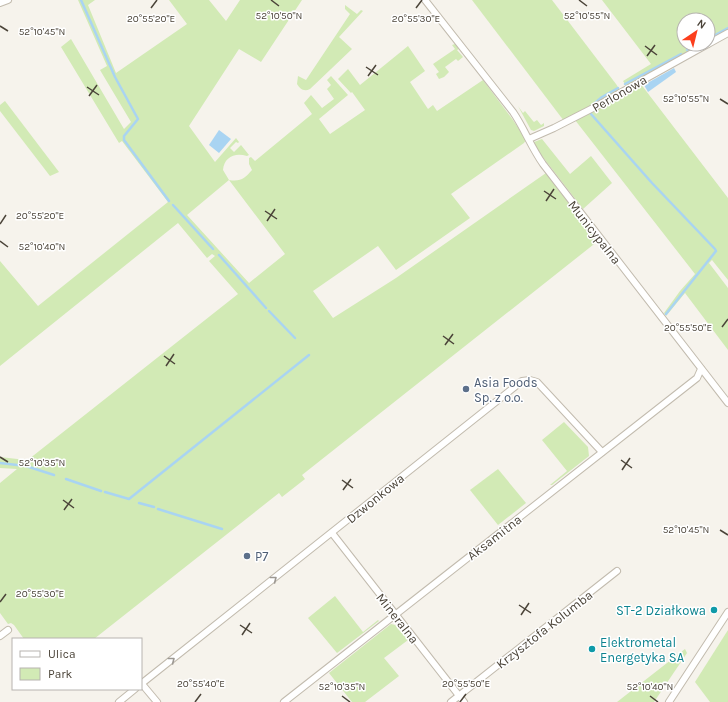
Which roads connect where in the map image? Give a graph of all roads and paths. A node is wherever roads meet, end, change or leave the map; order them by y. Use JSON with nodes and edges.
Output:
{"nodes":[{"id":1,"x":8,"y":0,"type":"edge"},
{"id":2,"x":425,"y":0,"type":"edge"},
{"id":3,"x":0,"y":4,"type":"edge"},
{"id":4,"x":728,"y":33,"type":"edge"},
{"id":5,"x":716,"y":40,"type":"edge"},
{"id":6,"x":694,"y":52,"type":"edge"},
{"id":7,"x":528,"y":139,"type":"junction"},
{"id":8,"x":701,"y":369,"type":"junction"},
{"id":9,"x":728,"y":403,"type":"edge"},
{"id":10,"x":602,"y":452,"type":"junction"},
{"id":11,"x":332,"y":534,"type":"junction"},
{"id":12,"x":617,"y":571,"type":"dead end"},
{"id":13,"x":728,"y":612,"type":"edge"},
{"id":14,"x":396,"y":614,"type":"junction"},
{"id":15,"x":8,"y":630,"type":"dead end"},
{"id":16,"x":0,"y":636,"type":"edge"},
{"id":17,"x":142,"y":683,"type":"edge"},
{"id":18,"x":142,"y":685,"type":"edge"},
{"id":19,"x":134,"y":690,"type":"edge"},
{"id":20,"x":459,"y":696,"type":"junction"},
{"id":21,"x":119,"y":702,"type":"edge"},
{"id":22,"x":157,"y":702,"type":"edge"},
{"id":23,"x":284,"y":702,"type":"edge"},
{"id":24,"x":451,"y":702,"type":"edge"},
{"id":25,"x":464,"y":702,"type":"edge"},
{"id":26,"x":669,"y":702,"type":"edge"}],
"edges":[{"from":1,"to":3,"type":"street"},
{"from":2,"to":7,"type":"street","name":"Municypalna"},
{"from":4,"to":5,"type":"street","name":"Perlonowa"},
{"from":6,"to":7,"type":"street","name":"Perlonowa"},
{"from":7,"to":8,"type":"street","name":"Municypalna"},
{"from":8,"to":9,"type":"street","name":"Municypalna"},
{"from":8,"to":10,"type":"street","name":"Aksamitna"},
{"from":10,"to":11,"type":"street","name":"Dzwonkowa"},
{"from":10,"to":14,"type":"street","name":"Aksamitna"},
{"from":11,"to":14,"type":"street","name":"Mineralna"},
{"from":17,"to":11,"type":"street","name":"Dzwonkowa","one_way":true},
{"from":12,"to":20,"type":"street","name":"Krzysztofa Kolumba"},
{"from":13,"to":26,"type":"street"},
{"from":14,"to":20,"type":"street","name":"Mineralna"},
{"from":14,"to":23,"type":"street","name":"Aksamitna"},
{"from":15,"to":16,"type":"street"},
{"from":18,"to":22,"type":"street"},
{"from":19,"to":21,"type":"street"},
{"from":20,"to":24,"type":"street","name":"Krzysztofa Kolumba"},
{"from":20,"to":25,"type":"street","name":"Mineralna"}]}
